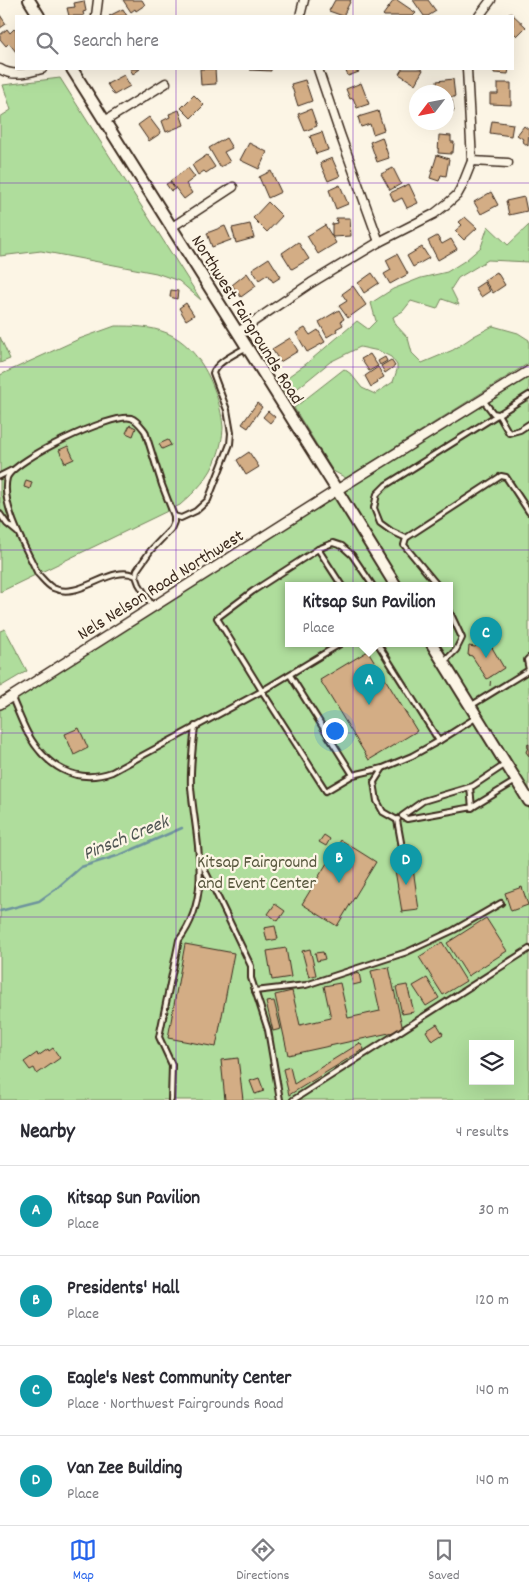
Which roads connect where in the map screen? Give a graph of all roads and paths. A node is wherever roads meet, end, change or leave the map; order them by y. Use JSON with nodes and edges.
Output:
{"nodes":[{"id":1,"x":29,"y":0,"type":"edge"},
{"id":2,"x":98,"y":0,"type":"edge"},
{"id":3,"x":304,"y":0,"type":"edge"},
{"id":4,"x":491,"y":0,"type":"edge"},
{"id":5,"x":38,"y":15,"type":"edge"},
{"id":6,"x":96,"y":15,"type":"edge"},
{"id":7,"x":300,"y":15,"type":"edge"},
{"id":8,"x":480,"y":15,"type":"edge"},
{"id":9,"x":0,"y":69,"type":"edge"},
{"id":10,"x":37,"y":70,"type":"edge"},
{"id":11,"x":73,"y":70,"type":"edge"},
{"id":12,"x":318,"y":70,"type":"edge"},
{"id":13,"x":466,"y":70,"type":"edge"},
{"id":14,"x":166,"y":83,"type":"dead end"},
{"id":15,"x":105,"y":121,"type":"junction"},
{"id":16,"x":472,"y":161,"type":"junction"},
{"id":17,"x":508,"y":163,"type":"dead end"},
{"id":18,"x":233,"y":187,"type":"dead end"},
{"id":19,"x":172,"y":227,"type":"junction"},
{"id":20,"x":379,"y":242,"type":"junction"},
{"id":21,"x":238,"y":332,"type":"junction"},
{"id":22,"x":247,"y":347,"type":"junction"},
{"id":23,"x":529,"y":371,"type":"edge"},
{"id":24,"x":529,"y":394,"type":"edge"},
{"id":25,"x":483,"y":400,"type":"junction"},
{"id":26,"x":498,"y":414,"type":"junction"},
{"id":27,"x":529,"y":424,"type":"edge"},
{"id":28,"x":14,"y":468,"type":"junction"},
{"id":29,"x":0,"y":476,"type":"edge"},
{"id":30,"x":337,"y":490,"type":"junction"},
{"id":31,"x":529,"y":512,"type":"edge"},
{"id":32,"x":0,"y":514,"type":"edge"},
{"id":33,"x":174,"y":516,"type":"junction"},
{"id":34,"x":19,"y":534,"type":"junction"},
{"id":35,"x":406,"y":538,"type":"junction"},
{"id":36,"x":318,"y":549,"type":"junction"},
{"id":37,"x":136,"y":576,"type":"junction"},
{"id":38,"x":339,"y":582,"type":"edge"},
{"id":39,"x":370,"y":582,"type":"edge"},
{"id":40,"x":394,"y":582,"type":"edge"},
{"id":41,"x":435,"y":582,"type":"edge"},
{"id":42,"x":153,"y":607,"type":"junction"},
{"id":43,"x":453,"y":619,"type":"edge"},
{"id":44,"x":335,"y":647,"type":"edge"},
{"id":45,"x":380,"y":647,"type":"edge"},
{"id":46,"x":434,"y":647,"type":"edge"},
{"id":47,"x":529,"y":658,"type":"edge"},
{"id":48,"x":444,"y":663,"type":"junction"},
{"id":49,"x":290,"y":675,"type":"junction"},
{"id":50,"x":491,"y":676,"type":"dead end"},
{"id":51,"x":262,"y":691,"type":"junction"},
{"id":52,"x":490,"y":694,"type":"junction"},
{"id":53,"x":12,"y":697,"type":"junction"},
{"id":54,"x":0,"y":704,"type":"edge"},
{"id":55,"x":470,"y":706,"type":"junction"},
{"id":56,"x":477,"y":717,"type":"junction"},
{"id":57,"x":196,"y":726,"type":"junction"},
{"id":58,"x":439,"y":741,"type":"junction"},
{"id":59,"x":506,"y":764,"type":"junction"},
{"id":60,"x":383,"y":768,"type":"junction"},
{"id":61,"x":353,"y":775,"type":"junction"},
{"id":62,"x":516,"y":781,"type":"junction"},
{"id":63,"x":470,"y":787,"type":"junction"},
{"id":64,"x":529,"y":801,"type":"edge"},
{"id":65,"x":472,"y":808,"type":"junction"},
{"id":66,"x":402,"y":816,"type":"junction"},
{"id":67,"x":397,"y":820,"type":"junction"},
{"id":68,"x":403,"y":853,"type":"dead end"},
{"id":69,"x":200,"y":861,"type":"junction"},
{"id":70,"x":501,"y":903,"type":"dead end"},
{"id":71,"x":529,"y":949,"type":"edge"},
{"id":72,"x":255,"y":991,"type":"junction"},
{"id":73,"x":171,"y":1100,"type":"edge"},
{"id":74,"x":280,"y":1100,"type":"edge"},
{"id":75,"x":293,"y":1100,"type":"edge"}],
"edges":[{"from":1,"to":5,"type":"main road"},
{"from":2,"to":6,"type":"street"},
{"from":3,"to":7,"type":"street"},
{"from":4,"to":8,"type":"street"},
{"from":9,"to":10,"type":"street"},
{"from":11,"to":15,"type":"main road","name":"Northwest Fairgrounds Road"},
{"from":12,"to":20,"type":"street"},
{"from":13,"to":16,"type":"street"},
{"from":14,"to":15,"type":"street"},
{"from":15,"to":19,"type":"main road","name":"Northwest Fairgrounds Road"},
{"from":16,"to":17,"type":"street"},
{"from":16,"to":20,"type":"street"},
{"from":18,"to":19,"type":"street"},
{"from":19,"to":21,"type":"main road","name":"Northwest Fairgrounds Road"},
{"from":20,"to":21,"type":"street"},
{"from":21,"to":22,"type":"main road","name":"Northwest Fairgrounds Road"},
{"from":22,"to":30,"type":"main road","name":"Northwest Fairgrounds Road"},
{"from":22,"to":33,"type":"lane"},
{"from":23,"to":25,"type":"street","name":"Nels Nelson Road Northwest"},
{"from":24,"to":26,"type":"lane"},
{"from":25,"to":26,"type":"lane"},
{"from":25,"to":30,"type":"street","name":"Nels Nelson Road Northwest"},
{"from":26,"to":27,"type":"lane"},
{"from":26,"to":35,"type":"lane"},
{"from":28,"to":29,"type":"lane"},
{"from":28,"to":33,"type":"lane"},
{"from":28,"to":34,"type":"lane"},
{"from":30,"to":40,"type":"main road","name":"Northwest Fairgrounds Road"},
{"from":30,"to":42,"type":"street","name":"Nels Nelson Road Northwest"},
{"from":31,"to":35,"type":"lane"},
{"from":32,"to":34,"type":"lane"},
{"from":33,"to":37,"type":"lane"},
{"from":34,"to":37,"type":"lane"},
{"from":35,"to":41,"type":"lane"},
{"from":36,"to":38,"type":"lane"},
{"from":36,"to":39,"type":"lane"},
{"from":36,"to":51,"type":"lane"},
{"from":37,"to":42,"type":"lane"},
{"from":42,"to":53,"type":"street","name":"Nels Nelson Road Northwest"},
{"from":43,"to":48,"type":"lane"},
{"from":44,"to":49,"type":"lane"},
{"from":45,"to":58,"type":"lane"},
{"from":46,"to":48,"type":"main road"},
{"from":47,"to":52,"type":"lane"},
{"from":48,"to":55,"type":"main road"},
{"from":49,"to":51,"type":"lane"},
{"from":49,"to":61,"type":"lane"},
{"from":50,"to":52,"type":"path"},
{"from":51,"to":57,"type":"lane"},
{"from":51,"to":61,"type":"lane"},
{"from":52,"to":55,"type":"lane"},
{"from":53,"to":54,"type":"street","name":"Nels Nelson Road Northwest"},
{"from":53,"to":57,"type":"lane"},
{"from":55,"to":56,"type":"main road"},
{"from":56,"to":58,"type":"lane"},
{"from":56,"to":59,"type":"main road"},
{"from":57,"to":69,"type":"lane"},
{"from":58,"to":60,"type":"lane"},
{"from":59,"to":62,"type":"main road"},
{"from":59,"to":63,"type":"lane"},
{"from":60,"to":61,"type":"lane"},
{"from":60,"to":67,"type":"lane"},
{"from":62,"to":64,"type":"main road"},
{"from":62,"to":65,"type":"lane"},
{"from":63,"to":65,"type":"lane"},
{"from":63,"to":66,"type":"lane"},
{"from":65,"to":66,"type":"lane"},
{"from":66,"to":67,"type":"lane"},
{"from":67,"to":68,"type":"lane"},
{"from":69,"to":72,"type":"lane"},
{"from":69,"to":73,"type":"lane"},
{"from":70,"to":72,"type":"lane"},
{"from":71,"to":75,"type":"lane"},
{"from":72,"to":74,"type":"lane"}]}
